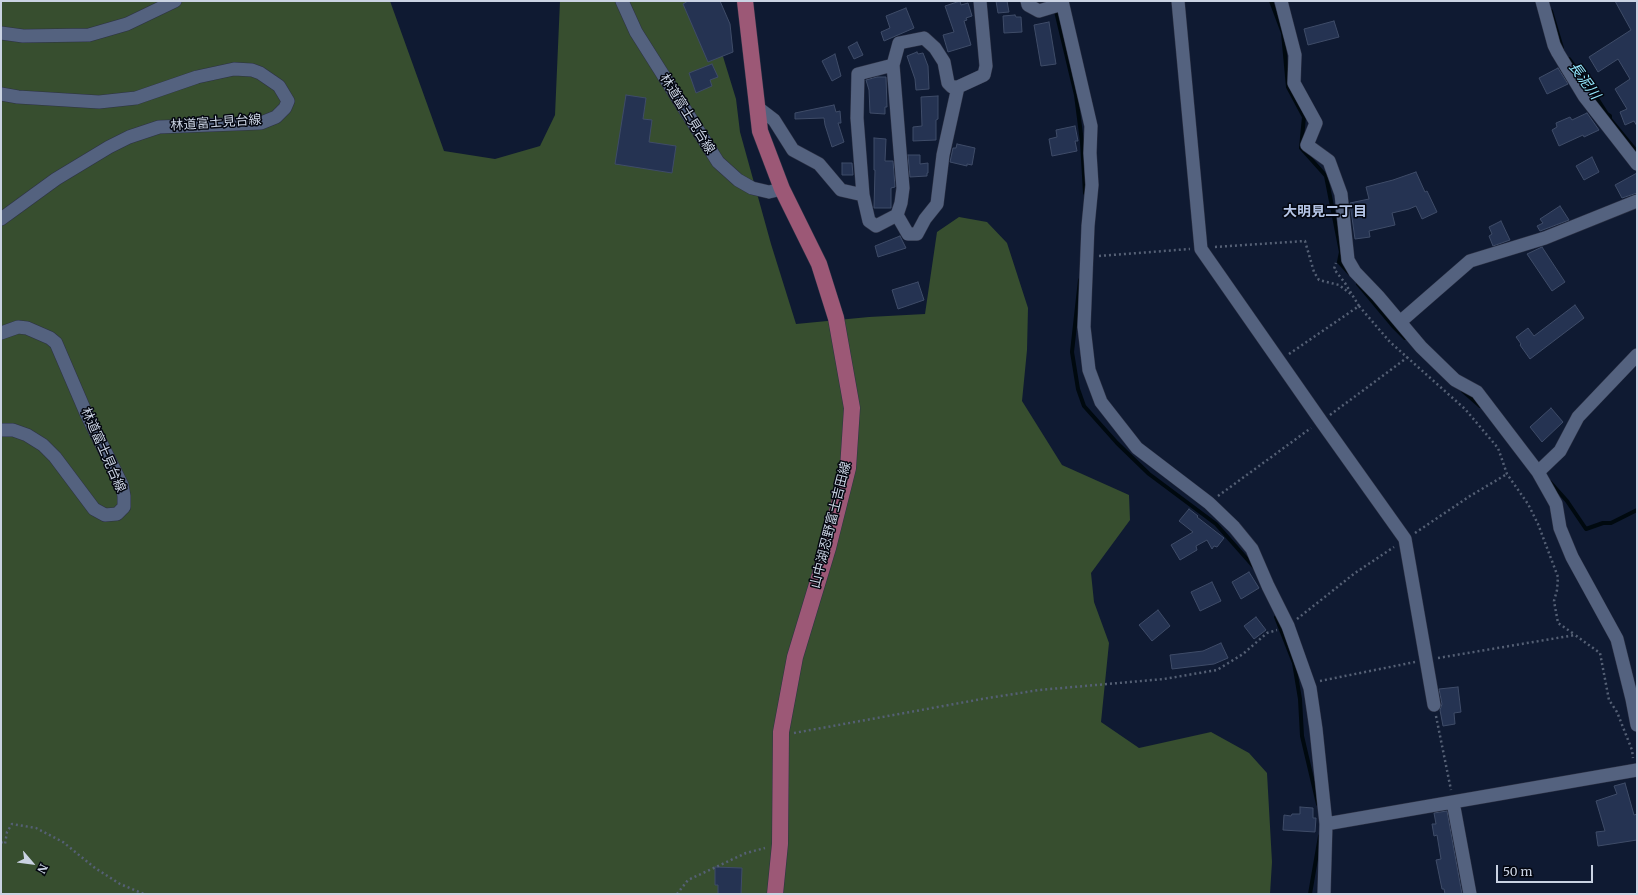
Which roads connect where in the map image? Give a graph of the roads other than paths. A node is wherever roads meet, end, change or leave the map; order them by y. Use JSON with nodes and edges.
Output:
{"nodes":[{"id":1,"x":175,"y":1,"type":"edge"},
{"id":2,"x":622,"y":1,"type":"edge"},
{"id":3,"x":745,"y":1,"type":"edge"},
{"id":4,"x":980,"y":1,"type":"edge"},
{"id":5,"x":1027,"y":1,"type":"edge"},
{"id":6,"x":1178,"y":1,"type":"edge"},
{"id":7,"x":1282,"y":1,"type":"edge"},
{"id":8,"x":1542,"y":1,"type":"edge"},
{"id":9,"x":1062,"y":2,"type":"edge"},
{"id":10,"x":1,"y":33,"type":"edge"},
{"id":11,"x":892,"y":65,"type":"junction"},
{"id":12,"x":958,"y":87,"type":"junction"},
{"id":13,"x":1,"y":94,"type":"edge"},
{"id":14,"x":757,"y":107,"type":"junction"},
{"id":15,"x":1637,"y":164,"type":"edge"},
{"id":16,"x":782,"y":189,"type":"junction"},
{"id":17,"x":863,"y":195,"type":"junction"},
{"id":18,"x":1637,"y":201,"type":"edge"},
{"id":19,"x":897,"y":215,"type":"junction"},
{"id":20,"x":1,"y":219,"type":"edge"},
{"id":21,"x":1400,"y":322,"type":"junction"},
{"id":22,"x":1,"y":332,"type":"edge"},
{"id":23,"x":1637,"y":355,"type":"edge"},
{"id":24,"x":1,"y":430,"type":"edge"},
{"id":25,"x":1538,"y":472,"type":"junction"},
{"id":26,"x":1434,"y":705,"type":"road end"},
{"id":27,"x":1637,"y":725,"type":"edge"},
{"id":28,"x":1636,"y":773,"type":"edge"},
{"id":29,"x":1453,"y":802,"type":"junction"},
{"id":30,"x":1326,"y":824,"type":"junction"},
{"id":31,"x":775,"y":894,"type":"edge"},
{"id":32,"x":1324,"y":894,"type":"edge"},
{"id":33,"x":1470,"y":894,"type":"edge"}],
"edges":[{"from":1,"to":10,"type":"street"},
{"from":2,"to":16,"type":"street","name":"林道富士見台線"},
{"from":3,"to":14,"type":"main road","name":"山中湖忍野富士吉田線"},
{"from":4,"to":12,"type":"street"},
{"from":5,"to":9,"type":"street"},
{"from":6,"to":26,"type":"street"},
{"from":7,"to":21,"type":"street"},
{"from":8,"to":15,"type":"street"},
{"from":9,"to":30,"type":"street"},
{"from":11,"to":12,"type":"street"},
{"from":11,"to":17,"type":"street"},
{"from":11,"to":19,"type":"street"},
{"from":12,"to":19,"type":"street"},
{"from":13,"to":20,"type":"street","name":"林道富士見台線"},
{"from":14,"to":16,"type":"main road","name":"山中湖忍野富士吉田線"},
{"from":14,"to":17,"type":"street"},
{"from":16,"to":31,"type":"main road","name":"山中湖忍野富士吉田線"},
{"from":17,"to":19,"type":"street"},
{"from":18,"to":21,"type":"street"},
{"from":21,"to":25,"type":"street"},
{"from":22,"to":24,"type":"street","name":"林道富士見台線"},
{"from":23,"to":25,"type":"street"},
{"from":25,"to":27,"type":"street"},
{"from":28,"to":29,"type":"street"},
{"from":29,"to":30,"type":"street"},
{"from":29,"to":33,"type":"street"},
{"from":30,"to":32,"type":"street"}]}
